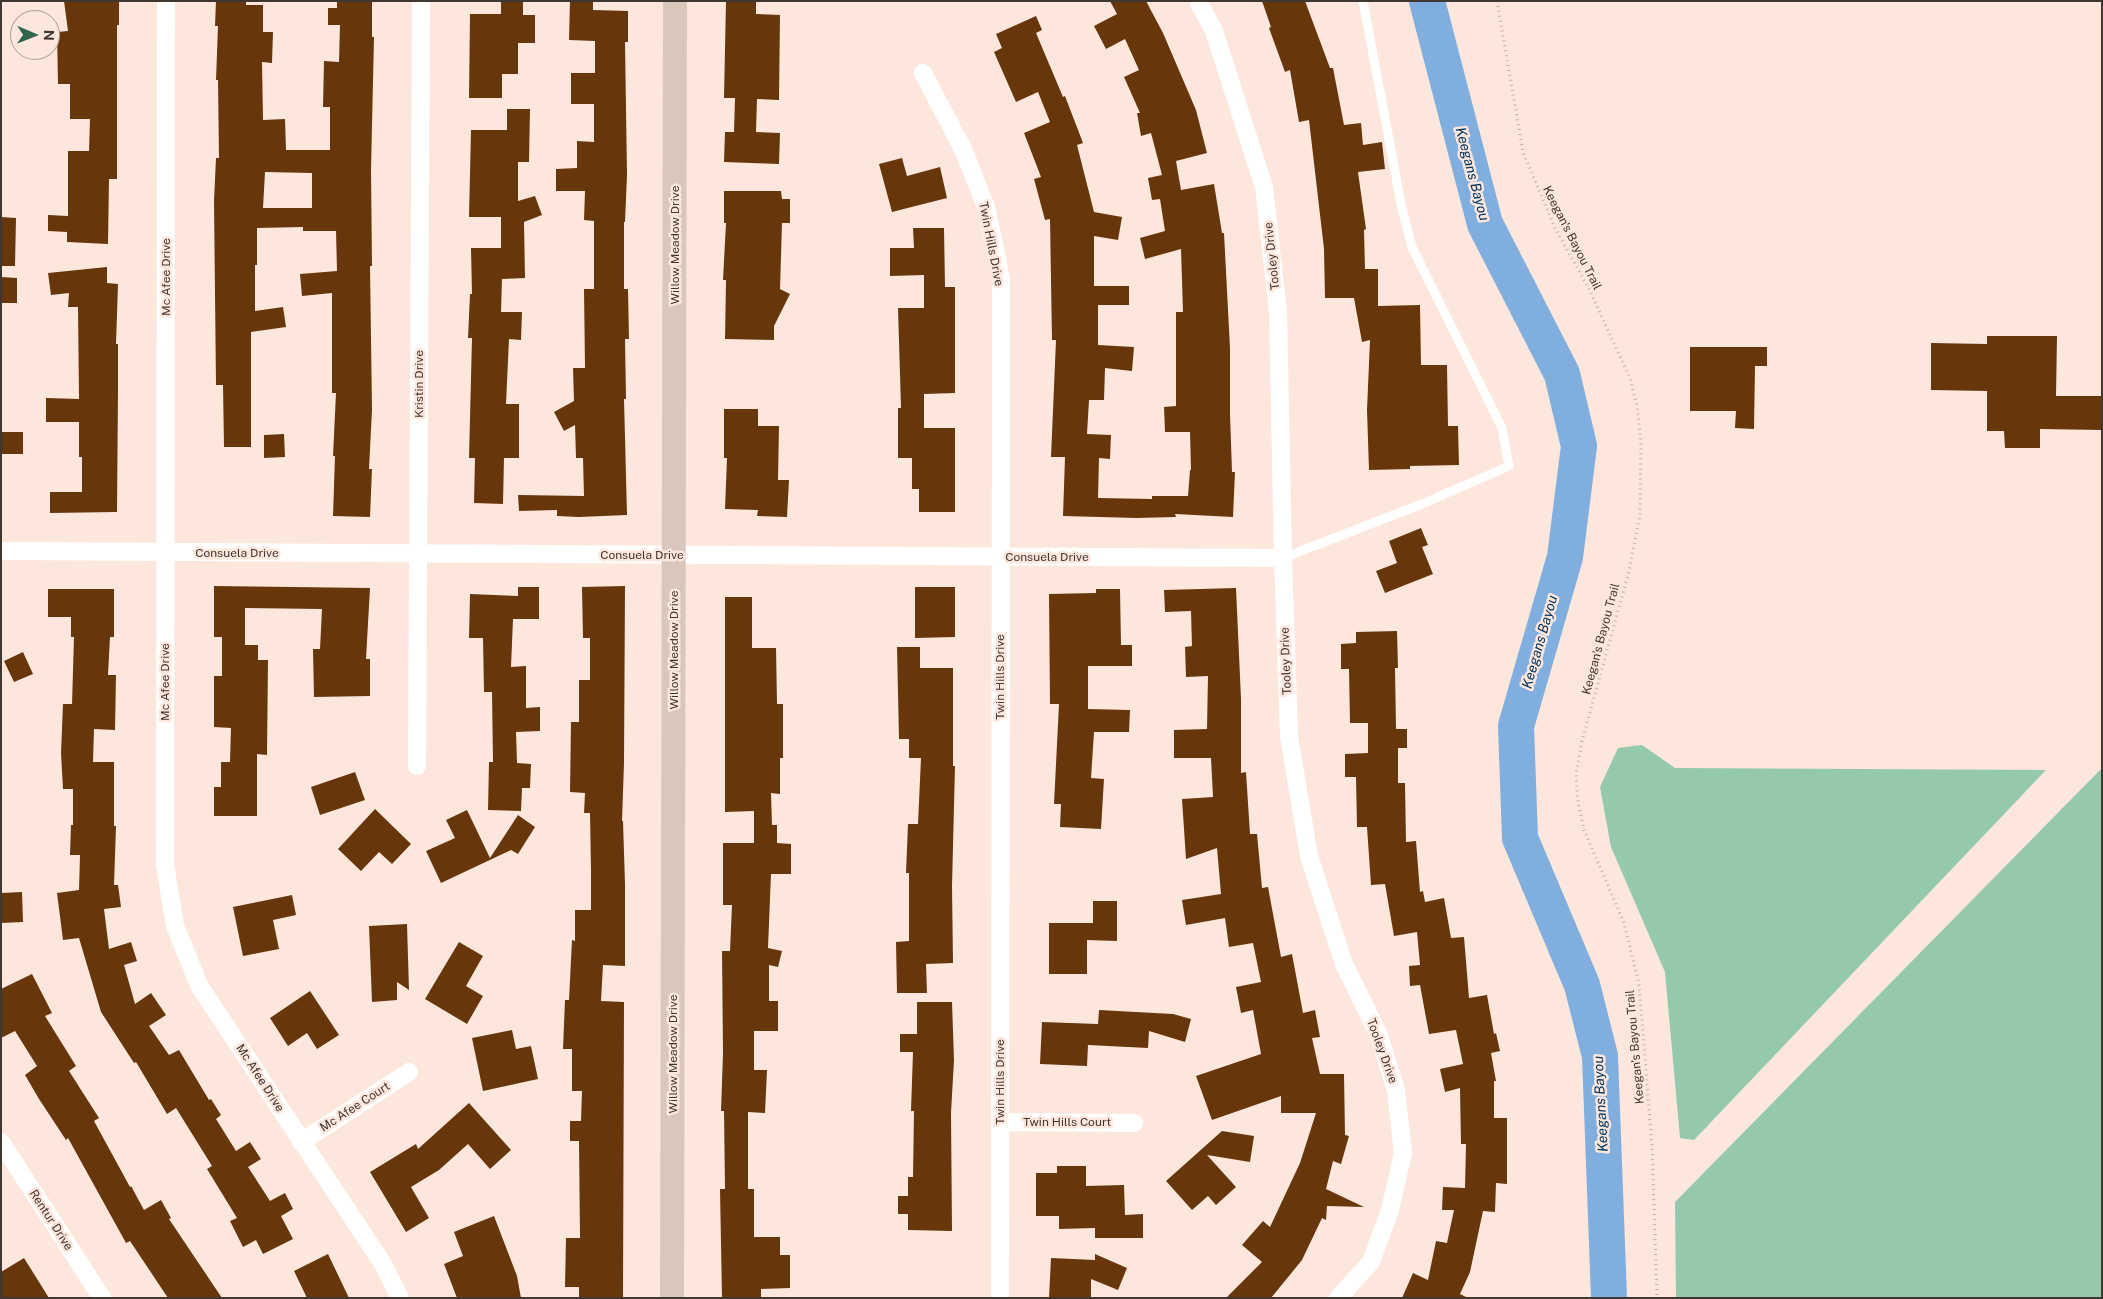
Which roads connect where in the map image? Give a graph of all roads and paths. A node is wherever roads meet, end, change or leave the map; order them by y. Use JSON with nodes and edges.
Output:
{"nodes":[{"id":1,"x":166,"y":1,"type":"edge"},
{"id":2,"x":421,"y":1,"type":"edge"},
{"id":3,"x":675,"y":1,"type":"edge"},
{"id":4,"x":1198,"y":1,"type":"edge"},
{"id":5,"x":1363,"y":1,"type":"edge"},
{"id":6,"x":1497,"y":1,"type":"edge"},
{"id":7,"x":923,"y":73,"type":"dead end"},
{"id":8,"x":1,"y":552,"type":"edge"},
{"id":9,"x":166,"y":552,"type":"junction"},
{"id":10,"x":418,"y":554,"type":"junction"},
{"id":11,"x":674,"y":555,"type":"junction"},
{"id":12,"x":1000,"y":556,"type":"junction"},
{"id":13,"x":1283,"y":558,"type":"junction"},
{"id":14,"x":417,"y":766,"type":"dead end"},
{"id":15,"x":409,"y":1072,"type":"dead end"},
{"id":16,"x":1000,"y":1122,"type":"junction"},
{"id":17,"x":1134,"y":1123,"type":"dead end"},
{"id":18,"x":1,"y":1142,"type":"edge"},
{"id":19,"x":301,"y":1142,"type":"junction"},
{"id":20,"x":102,"y":1298,"type":"edge"},
{"id":21,"x":400,"y":1298,"type":"edge"},
{"id":22,"x":672,"y":1298,"type":"edge"},
{"id":23,"x":1000,"y":1298,"type":"edge"},
{"id":24,"x":1338,"y":1298,"type":"edge"},
{"id":25,"x":1657,"y":1298,"type":"edge"}],
"edges":[{"from":1,"to":9,"type":"street","name":"Mc Afee Drive"},
{"from":2,"to":10,"type":"street","name":"Kristin Drive"},
{"from":3,"to":11,"type":"street","name":"Willow Meadow Drive"},
{"from":4,"to":13,"type":"street","name":"Tooley Drive"},
{"from":5,"to":13,"type":"lane"},
{"from":6,"to":25,"type":"path","name":"Keegan's Bayou Trail"},
{"from":7,"to":12,"type":"street","name":"Twin Hills Drive"},
{"from":8,"to":9,"type":"street","name":"Consuela Drive"},
{"from":9,"to":10,"type":"street","name":"Consuela Drive"},
{"from":9,"to":19,"type":"street","name":"Mc Afee Drive"},
{"from":10,"to":11,"type":"street","name":"Consuela Drive"},
{"from":10,"to":14,"type":"street","name":"Kristin Drive"},
{"from":11,"to":12,"type":"street","name":"Consuela Drive"},
{"from":11,"to":22,"type":"street","name":"Willow Meadow Drive"},
{"from":12,"to":13,"type":"street","name":"Consuela Drive"},
{"from":12,"to":16,"type":"street","name":"Twin Hills Drive"},
{"from":13,"to":24,"type":"street","name":"Tooley Drive"},
{"from":15,"to":19,"type":"street","name":"Mc Afee Court"},
{"from":16,"to":17,"type":"street","name":"Twin Hills Court"},
{"from":16,"to":23,"type":"street","name":"Twin Hills Drive"},
{"from":18,"to":20,"type":"street","name":"Rentur Drive"},
{"from":19,"to":21,"type":"street","name":"Mc Afee Drive"}]}
